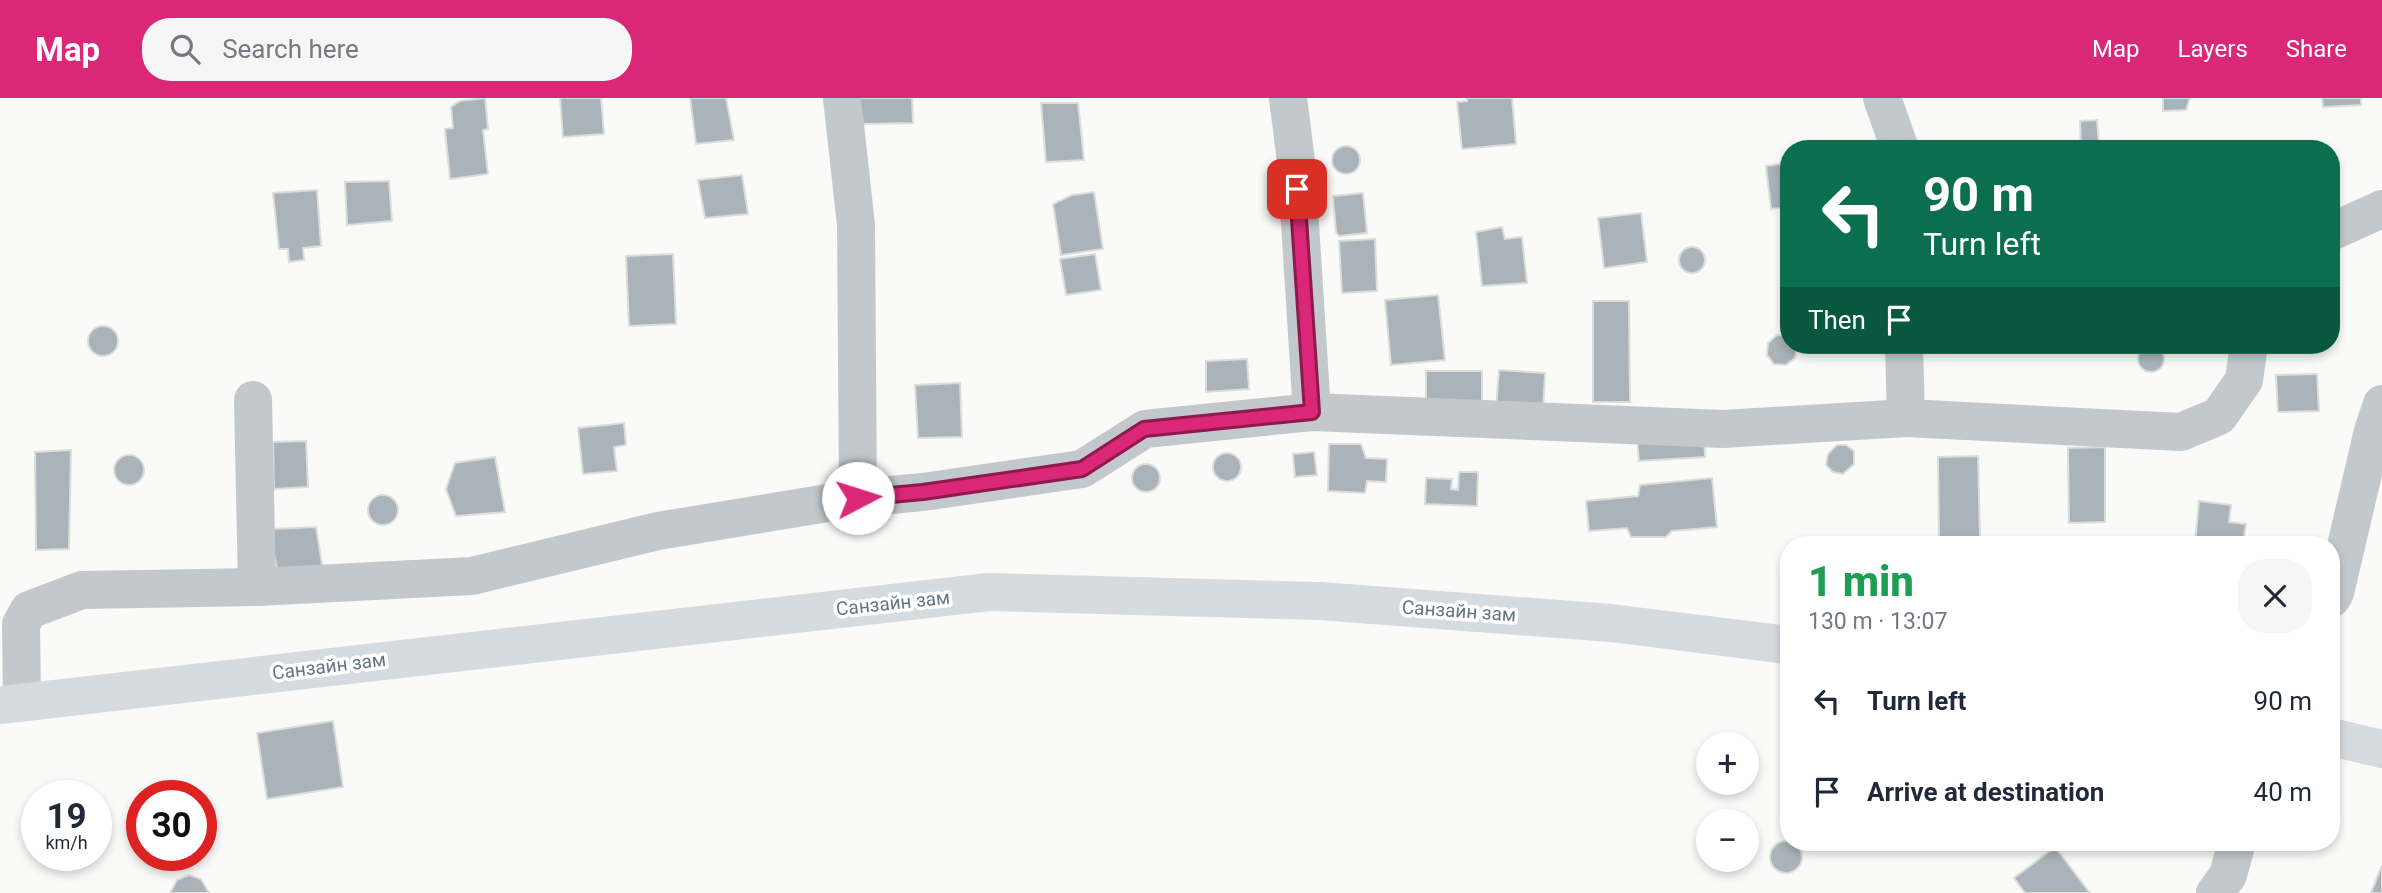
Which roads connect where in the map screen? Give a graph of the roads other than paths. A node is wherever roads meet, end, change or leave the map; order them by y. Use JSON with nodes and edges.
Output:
{"nodes":[{"id":1,"x":842,"y":98,"type":"edge"},
{"id":2,"x":1288,"y":98,"type":"edge"},
{"id":3,"x":1882,"y":98,"type":"edge"},
{"id":4,"x":1897,"y":140,"type":"edge"},
{"id":5,"x":2382,"y":209,"type":"edge"},
{"id":6,"x":2340,"y":228,"type":"edge"},
{"id":7,"x":1904,"y":354,"type":"edge"},
{"id":8,"x":2248,"y":354,"type":"edge"},
{"id":9,"x":253,"y":400,"type":"dead end"},
{"id":10,"x":2382,"y":404,"type":"edge"},
{"id":11,"x":1312,"y":412,"type":"junction"},
{"id":12,"x":1906,"y":418,"type":"junction"},
{"id":13,"x":858,"y":498,"type":"junction"},
{"id":14,"x":2340,"y":572,"type":"edge"},
{"id":15,"x":257,"y":587,"type":"junction"},
{"id":16,"x":1780,"y":644,"type":"edge"},
{"id":17,"x":11,"y":703,"type":"edge"},
{"id":18,"x":2340,"y":739,"type":"edge"},
{"id":19,"x":2382,"y":749,"type":"edge"},
{"id":20,"x":2235,"y":851,"type":"edge"},
{"id":21,"x":2215,"y":893,"type":"edge"}],
"edges":[{"from":1,"to":13,"type":"street"},
{"from":2,"to":11,"type":"street"},
{"from":3,"to":4,"type":"street"},
{"from":5,"to":6,"type":"street"},
{"from":7,"to":12,"type":"street"},
{"from":8,"to":12,"type":"street"},
{"from":9,"to":15,"type":"street"},
{"from":10,"to":14,"type":"street"},
{"from":11,"to":12,"type":"street"},
{"from":11,"to":13,"type":"street"},
{"from":13,"to":15,"type":"street"},
{"from":15,"to":17,"type":"street"},
{"from":16,"to":17,"type":"main road","name":"Санзайн зам"},
{"from":18,"to":19,"type":"main road"},
{"from":20,"to":21,"type":"street"}]}
